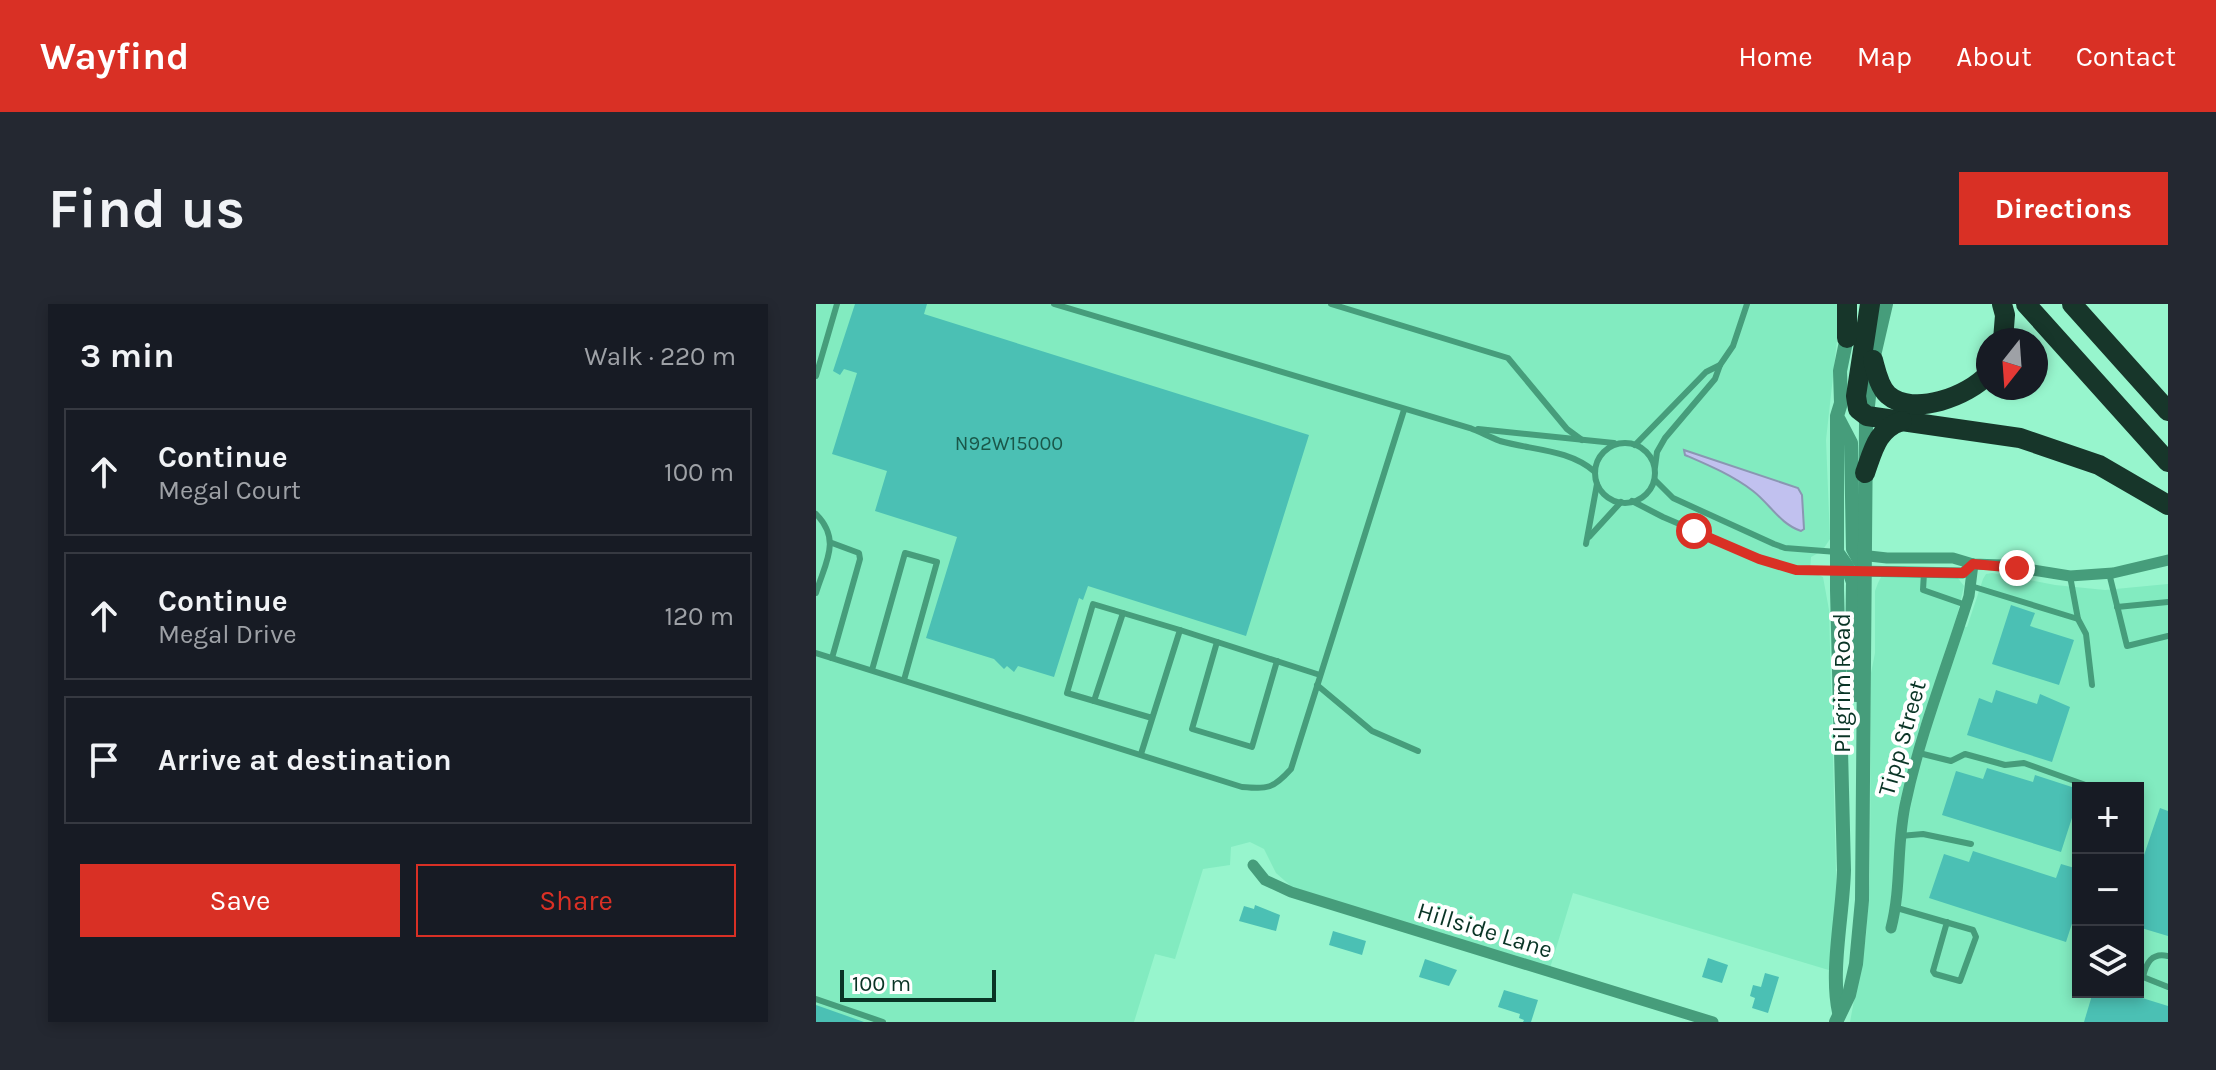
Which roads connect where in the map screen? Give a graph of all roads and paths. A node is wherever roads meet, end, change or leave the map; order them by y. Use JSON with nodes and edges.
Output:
{"nodes":[{"id":1,"x":837,"y":304,"type":"edge"},
{"id":2,"x":1054,"y":304,"type":"edge"},
{"id":3,"x":1331,"y":304,"type":"edge"},
{"id":4,"x":1747,"y":304,"type":"edge"},
{"id":5,"x":1847,"y":304,"type":"edge"},
{"id":6,"x":1854,"y":304,"type":"edge"},
{"id":7,"x":1870,"y":304,"type":"edge"},
{"id":8,"x":1886,"y":304,"type":"edge"},
{"id":9,"x":2002,"y":304,"type":"edge"},
{"id":10,"x":2026,"y":304,"type":"edge"},
{"id":11,"x":2072,"y":304,"type":"edge"},
{"id":12,"x":2084,"y":304,"type":"edge"},
{"id":13,"x":2004,"y":328,"type":"edge"},
{"id":14,"x":1847,"y":338,"type":"junction"},
{"id":15,"x":819,"y":357,"type":"edge"},
{"id":16,"x":1873,"y":360,"type":"junction"},
{"id":17,"x":1720,"y":365,"type":"junction"},
{"id":18,"x":816,"y":376,"type":"edge"},
{"id":19,"x":1976,"y":385,"type":"edge"},
{"id":20,"x":1404,"y":410,"type":"junction"},
{"id":21,"x":2168,"y":410,"type":"edge"},
{"id":22,"x":1837,"y":416,"type":"junction"},
{"id":23,"x":1867,"y":416,"type":"junction"},
{"id":24,"x":1902,"y":421,"type":"junction"},
{"id":25,"x":1470,"y":428,"type":"junction"},
{"id":26,"x":1582,"y":440,"type":"junction"},
{"id":27,"x":1616,"y":444,"type":"junction"},
{"id":28,"x":1635,"y":445,"type":"junction"},
{"id":29,"x":2168,"y":462,"type":"edge"},
{"id":30,"x":1655,"y":467,"type":"junction"},
{"id":31,"x":1595,"y":472,"type":"junction"},
{"id":32,"x":1865,"y":473,"type":"junction"},
{"id":33,"x":1655,"y":480,"type":"junction"},
{"id":34,"x":1597,"y":484,"type":"junction"},
{"id":35,"x":1632,"y":501,"type":"junction"},
{"id":36,"x":1621,"y":502,"type":"junction"},
{"id":37,"x":2168,"y":505,"type":"edge"},
{"id":38,"x":816,"y":514,"type":"edge"},
{"id":39,"x":832,"y":543,"type":"junction"},
{"id":40,"x":1837,"y":552,"type":"junction"},
{"id":41,"x":1860,"y":554,"type":"junction"},
{"id":42,"x":2168,"y":560,"type":"edge"},
{"id":43,"x":1973,"y":564,"type":"junction"},
{"id":44,"x":1850,"y":571,"type":"junction"},
{"id":45,"x":1924,"y":573,"type":"junction"},
{"id":46,"x":2109,"y":573,"type":"junction"},
{"id":47,"x":2070,"y":576,"type":"junction"},
{"id":48,"x":1971,"y":586,"type":"junction"},
{"id":49,"x":816,"y":593,"type":"edge"},
{"id":50,"x":2168,"y":602,"type":"edge"},
{"id":51,"x":1966,"y":605,"type":"junction"},
{"id":52,"x":2117,"y":607,"type":"junction"},
{"id":53,"x":1123,"y":613,"type":"junction"},
{"id":54,"x":2078,"y":619,"type":"junction"},
{"id":55,"x":1180,"y":630,"type":"junction"},
{"id":56,"x":2168,"y":636,"type":"edge"},
{"id":57,"x":1217,"y":642,"type":"junction"},
{"id":58,"x":816,"y":653,"type":"edge"},
{"id":59,"x":832,"y":658,"type":"junction"},
{"id":60,"x":1277,"y":661,"type":"junction"},
{"id":61,"x":872,"y":670,"type":"junction"},
{"id":62,"x":1320,"y":675,"type":"junction"},
{"id":63,"x":904,"y":680,"type":"junction"},
{"id":64,"x":1317,"y":685,"type":"junction"},
{"id":65,"x":2092,"y":685,"type":"dead end"},
{"id":66,"x":1094,"y":701,"type":"junction"},
{"id":67,"x":1152,"y":718,"type":"junction"},
{"id":68,"x":1418,"y":751,"type":"dead end"},
{"id":69,"x":1919,"y":753,"type":"junction"},
{"id":70,"x":1141,"y":754,"type":"junction"},
{"id":71,"x":2077,"y":782,"type":"edge"},
{"id":72,"x":1900,"y":836,"type":"junction"},
{"id":73,"x":1971,"y":844,"type":"dead end"},
{"id":74,"x":1253,"y":865,"type":"dead end"},
{"id":75,"x":1897,"y":908,"type":"junction"},
{"id":76,"x":1947,"y":922,"type":"junction"},
{"id":77,"x":1891,"y":928,"type":"dead end"},
{"id":78,"x":2168,"y":956,"type":"edge"},
{"id":79,"x":2168,"y":987,"type":"edge"},
{"id":80,"x":816,"y":999,"type":"edge"},
{"id":81,"x":1838,"y":1017,"type":"edge"},
{"id":82,"x":883,"y":1022,"type":"edge"},
{"id":83,"x":1713,"y":1022,"type":"edge"}],
"edges":[{"from":1,"to":15,"type":"lane"},
{"from":2,"to":20,"type":"lane"},
{"from":3,"to":26,"type":"lane"},
{"from":4,"to":17,"type":"lane"},
{"from":5,"to":14,"type":"highway"},
{"from":6,"to":14,"type":"street","name":"Pilgrim Road"},
{"from":7,"to":23,"type":"highway"},
{"from":8,"to":16,"type":"street"},
{"from":9,"to":13,"type":"highway"},
{"from":10,"to":29,"type":"highway"},
{"from":11,"to":21,"type":"highway"},
{"from":12,"to":21,"type":"highway"},
{"from":14,"to":22,"type":"street","name":"Pilgrim Road"},
{"from":15,"to":18,"type":"lane"},
{"from":16,"to":19,"type":"highway"},
{"from":16,"to":23,"type":"street"},
{"from":17,"to":28,"type":"lane"},
{"from":17,"to":30,"type":"lane"},
{"from":20,"to":25,"type":"lane"},
{"from":20,"to":62,"type":"lane"},
{"from":22,"to":40,"type":"street","name":"Pilgrim Road"},
{"from":22,"to":41,"type":"street"},
{"from":23,"to":24,"type":"highway"},
{"from":23,"to":32,"type":"street"},
{"from":24,"to":32,"type":"highway"},
{"from":24,"to":37,"type":"highway"},
{"from":25,"to":26,"type":"lane"},
{"from":25,"to":31,"type":"lane"},
{"from":26,"to":27,"type":"lane"},
{"from":27,"to":28,"type":"lane"},
{"from":27,"to":31,"type":"lane"},
{"from":28,"to":30,"type":"lane"},
{"from":30,"to":33,"type":"lane"},
{"from":31,"to":34,"type":"lane"},
{"from":32,"to":41,"type":"street"},
{"from":33,"to":35,"type":"lane"},
{"from":33,"to":40,"type":"lane"},
{"from":34,"to":36,"type":"lane"},
{"from":34,"to":36,"type":"lane"},
{"from":35,"to":36,"type":"lane"},
{"from":35,"to":44,"type":"lane"},
{"from":38,"to":39,"type":"lane"},
{"from":39,"to":49,"type":"lane"},
{"from":39,"to":59,"type":"lane"},
{"from":40,"to":41,"type":"street"},
{"from":40,"to":44,"type":"street","name":"Pilgrim Road"},
{"from":41,"to":43,"type":"street"},
{"from":41,"to":44,"type":"street"},
{"from":42,"to":46,"type":"street"},
{"from":43,"to":45,"type":"street"},
{"from":43,"to":47,"type":"street"},
{"from":43,"to":48,"type":"street","name":"Tipp Street"},
{"from":44,"to":45,"type":"street"},
{"from":44,"to":81,"type":"street","name":"Pilgrim Road"},
{"from":44,"to":81,"type":"street","name":"Pilgrim Road"},
{"from":45,"to":51,"type":"lane"},
{"from":46,"to":47,"type":"street"},
{"from":46,"to":52,"type":"lane"},
{"from":47,"to":54,"type":"lane"},
{"from":48,"to":51,"type":"street","name":"Tipp Street"},
{"from":48,"to":54,"type":"lane"},
{"from":50,"to":52,"type":"lane"},
{"from":51,"to":69,"type":"street","name":"Tipp Street"},
{"from":52,"to":56,"type":"lane"},
{"from":53,"to":55,"type":"lane"},
{"from":53,"to":66,"type":"lane"},
{"from":53,"to":66,"type":"lane"},
{"from":54,"to":65,"type":"lane"},
{"from":55,"to":57,"type":"lane"},
{"from":55,"to":67,"type":"lane"},
{"from":57,"to":60,"type":"lane"},
{"from":57,"to":60,"type":"lane"},
{"from":58,"to":59,"type":"lane"},
{"from":59,"to":61,"type":"lane"},
{"from":60,"to":62,"type":"lane"},
{"from":61,"to":63,"type":"lane"},
{"from":61,"to":63,"type":"lane"},
{"from":62,"to":64,"type":"lane"},
{"from":63,"to":70,"type":"lane"},
{"from":64,"to":68,"type":"lane"},
{"from":64,"to":70,"type":"lane"},
{"from":66,"to":67,"type":"lane"},
{"from":67,"to":70,"type":"lane"},
{"from":69,"to":71,"type":"lane"},
{"from":69,"to":72,"type":"street","name":"Tipp Street"},
{"from":72,"to":73,"type":"lane"},
{"from":72,"to":75,"type":"street","name":"Tipp Street"},
{"from":74,"to":83,"type":"street","name":"Hillside Lane"},
{"from":75,"to":76,"type":"lane"},
{"from":75,"to":77,"type":"street","name":"Tipp Street"},
{"from":76,"to":76,"type":"lane"},
{"from":78,"to":79,"type":"lane"},
{"from":80,"to":82,"type":"lane"}]}
